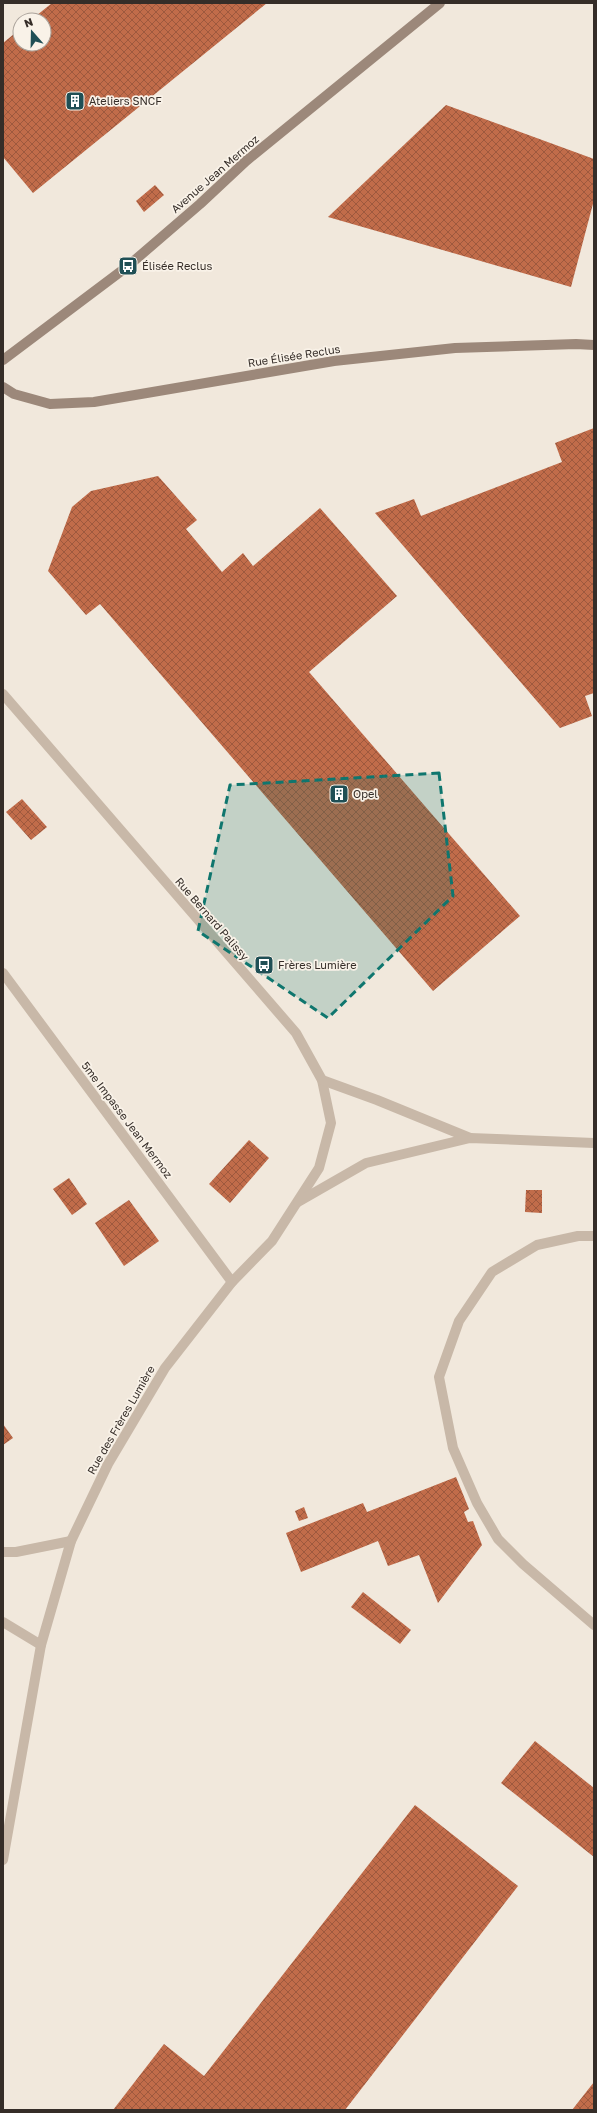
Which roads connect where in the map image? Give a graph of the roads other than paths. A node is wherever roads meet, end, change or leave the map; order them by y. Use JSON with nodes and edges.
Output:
{"nodes":[{"id":1,"x":440,"y":3,"type":"edge"},
{"id":2,"x":594,"y":345,"type":"edge"},
{"id":3,"x":3,"y":360,"type":"edge"},
{"id":4,"x":3,"y":387,"type":"edge"},
{"id":5,"x":3,"y":694,"type":"edge"},
{"id":6,"x":3,"y":973,"type":"edge"},
{"id":7,"x":322,"y":1080,"type":"junction"},
{"id":8,"x":470,"y":1138,"type":"junction"},
{"id":9,"x":594,"y":1143,"type":"edge"},
{"id":10,"x":297,"y":1203,"type":"junction"},
{"id":11,"x":594,"y":1236,"type":"edge"},
{"id":12,"x":232,"y":1282,"type":"junction"},
{"id":13,"x":71,"y":1541,"type":"junction"},
{"id":14,"x":3,"y":1552,"type":"edge"},
{"id":15,"x":3,"y":1622,"type":"edge"},
{"id":16,"x":594,"y":1625,"type":"edge"},
{"id":17,"x":41,"y":1644,"type":"junction"},
{"id":18,"x":3,"y":1860,"type":"edge"}],
"edges":[{"from":1,"to":3,"type":"street","name":"Avenue Jean Mermoz"},
{"from":2,"to":4,"type":"street","name":"Rue Élisée Reclus"},
{"from":5,"to":7,"type":"street","name":"Rue Bernard Palissy"},
{"from":6,"to":12,"type":"street","name":"5me Impasse Jean Mermoz"},
{"from":7,"to":8,"type":"street"},
{"from":7,"to":10,"type":"street","name":"Rue des Frères Lumière"},
{"from":8,"to":9,"type":"street"},
{"from":8,"to":10,"type":"street"},
{"from":10,"to":12,"type":"street","name":"Rue des Frères Lumière"},
{"from":11,"to":16,"type":"street"},
{"from":12,"to":13,"type":"street","name":"Rue des Frères Lumière"},
{"from":13,"to":14,"type":"street"},
{"from":13,"to":17,"type":"street","name":"Rue des Frères Lumière"},
{"from":15,"to":17,"type":"street"},
{"from":17,"to":18,"type":"street","name":"Rue des Frères Lumière"}]}
